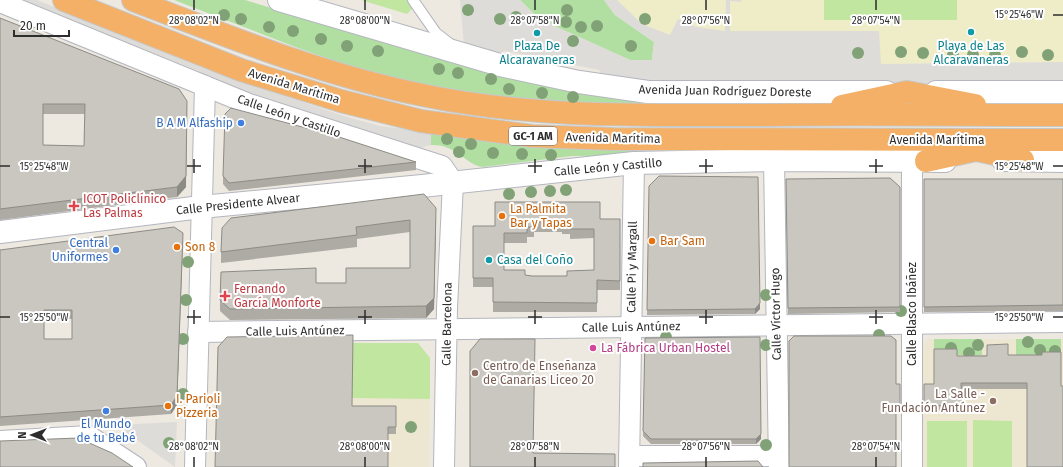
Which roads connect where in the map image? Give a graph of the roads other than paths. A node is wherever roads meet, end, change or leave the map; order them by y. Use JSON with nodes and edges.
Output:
{"nodes":[{"id":1,"x":64,"y":0,"type":"edge"},
{"id":2,"x":134,"y":0,"type":"edge"},
{"id":3,"x":279,"y":0,"type":"edge"},
{"id":4,"x":413,"y":0,"type":"edge"},
{"id":5,"x":0,"y":2,"type":"edge"},
{"id":6,"x":462,"y":54,"type":"junction"},
{"id":7,"x":205,"y":86,"type":"junction"},
{"id":8,"x":907,"y":92,"type":"junction"},
{"id":9,"x":1063,"y":92,"type":"edge"},
{"id":10,"x":802,"y":114,"type":"junction"},
{"id":11,"x":1021,"y":115,"type":"junction"},
{"id":12,"x":1063,"y":115,"type":"edge"},
{"id":13,"x":1063,"y":140,"type":"edge"},
{"id":14,"x":1023,"y":150,"type":"junction"},
{"id":15,"x":921,"y":154,"type":"junction"},
{"id":16,"x":774,"y":160,"type":"junction"},
{"id":17,"x":1063,"y":161,"type":"edge"},
{"id":18,"x":634,"y":163,"type":"junction"},
{"id":19,"x":453,"y":182,"type":"junction"},
{"id":20,"x":201,"y":207,"type":"junction"},
{"id":21,"x":0,"y":232,"type":"edge"},
{"id":22,"x":1063,"y":322,"type":"edge"},
{"id":23,"x":912,"y":324,"type":"junction"},
{"id":24,"x":776,"y":326,"type":"junction"},
{"id":25,"x":631,"y":327,"type":"junction"},
{"id":26,"x":447,"y":329,"type":"junction"},
{"id":27,"x":198,"y":332,"type":"junction"},
{"id":28,"x":0,"y":441,"type":"edge"},
{"id":29,"x":629,"y":462,"type":"edge"},
{"id":30,"x":779,"y":462,"type":"edge"},
{"id":31,"x":136,"y":467,"type":"edge"},
{"id":32,"x":194,"y":467,"type":"edge"},
{"id":33,"x":444,"y":467,"type":"edge"},
{"id":34,"x":912,"y":467,"type":"edge"}],
"edges":[{"from":1,"to":15,"type":"highway","name":"Avenida Marítima","number":"GC-1 AM"},
{"from":2,"to":10,"type":"highway","name":"Avenida Marítima","number":"GC-1 AM"},
{"from":3,"to":6,"type":"street","name":"Avenida Juan Rodríguez Doreste"},
{"from":4,"to":6,"type":"lane"},
{"from":5,"to":7,"type":"street","name":"Calle León y Castillo"},
{"from":6,"to":8,"type":"street","name":"Avenida Juan Rodríguez Doreste"},
{"from":7,"to":19,"type":"street","name":"Calle León y Castillo"},
{"from":7,"to":20,"type":"street"},
{"from":8,"to":9,"type":"street","name":"Avenida Juan Rodríguez Doreste"},
{"from":8,"to":10,"type":"highway"},
{"from":8,"to":11,"type":"highway"},
{"from":10,"to":11,"type":"highway","name":"Avenida Marítima","number":"GC-1 AM"},
{"from":11,"to":12,"type":"highway","name":"Avenida Marítima","number":"GC-1 AM"},
{"from":13,"to":14,"type":"highway","name":"Avenida Marítima","number":"GC-1 AM"},
{"from":14,"to":15,"type":"highway","name":"Avenida Marítima","number":"GC-1 AM"},
{"from":14,"to":15,"type":"highway"},
{"from":14,"to":17,"type":"street"},
{"from":15,"to":16,"type":"street","name":"Calle León y Castillo"},
{"from":15,"to":23,"type":"street","name":"Calle Blasco Ibáñez"},
{"from":16,"to":18,"type":"street","name":"Calle León y Castillo"},
{"from":16,"to":24,"type":"street","name":"Calle Víctor Hugo"},
{"from":18,"to":19,"type":"street","name":"Calle León y Castillo"},
{"from":18,"to":25,"type":"street","name":"Calle Pi y Margall"},
{"from":19,"to":20,"type":"street","name":"Calle Presidente Alvear"},
{"from":19,"to":26,"type":"street","name":"Calle Barcelona"},
{"from":20,"to":21,"type":"street","name":"Calle Presidente Alvear"},
{"from":20,"to":27,"type":"street"},
{"from":22,"to":23,"type":"street","name":"Calle Luis Antúnez"},
{"from":23,"to":24,"type":"street","name":"Calle Luis Antúnez"},
{"from":23,"to":34,"type":"street","name":"Calle Blasco Ibáñez"},
{"from":24,"to":25,"type":"street","name":"Calle Luis Antúnez"},
{"from":24,"to":30,"type":"street","name":"Calle Víctor Hugo"},
{"from":25,"to":26,"type":"street","name":"Calle Luis Antúnez"},
{"from":25,"to":29,"type":"street","name":"Calle Pi y Margall"},
{"from":26,"to":27,"type":"street","name":"Calle Luis Antúnez"},
{"from":26,"to":33,"type":"street","name":"Calle Barcelona"},
{"from":27,"to":32,"type":"street"},
{"from":28,"to":31,"type":"street"},
{"from":29,"to":30,"type":"street"}]}
